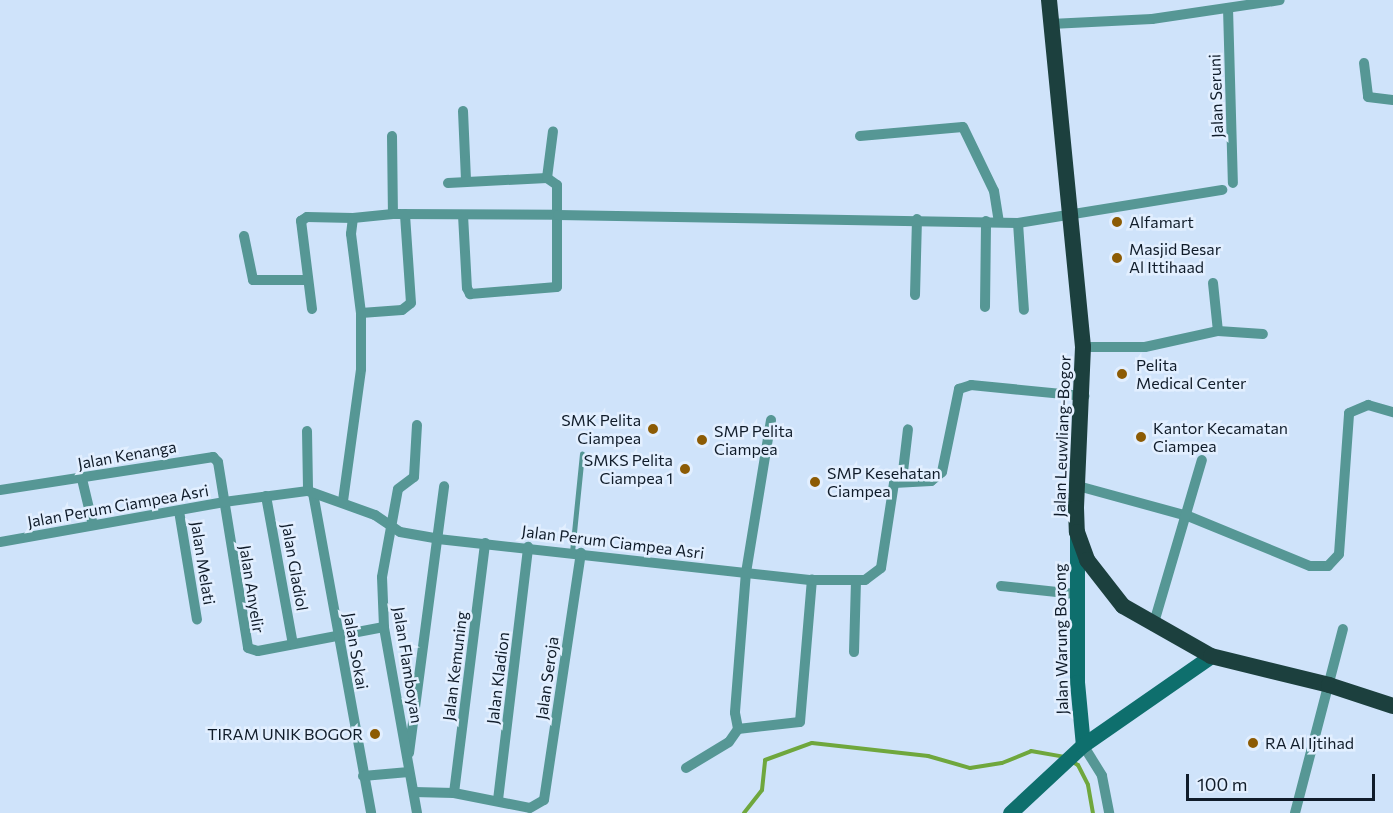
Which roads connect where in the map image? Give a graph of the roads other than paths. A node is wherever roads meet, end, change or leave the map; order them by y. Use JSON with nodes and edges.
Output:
{"nodes":[{"id":1,"x":1049,"y":0,"type":"edge"},
{"id":2,"x":1280,"y":0,"type":"edge"},
{"id":3,"x":1228,"y":8,"type":"junction"},
{"id":4,"x":1051,"y":24,"type":"junction"},
{"id":5,"x":1364,"y":63,"type":"dead end"},
{"id":6,"x":1393,"y":100,"type":"edge"},
{"id":7,"x":463,"y":111,"type":"dead end"},
{"id":8,"x":553,"y":131,"type":"dead end"},
{"id":9,"x":392,"y":136,"type":"dead end"},
{"id":10,"x":860,"y":136,"type":"dead end"},
{"id":11,"x":548,"y":177,"type":"junction"},
{"id":12,"x":466,"y":181,"type":"junction"},
{"id":13,"x":448,"y":183,"type":"dead end"},
{"id":14,"x":1233,"y":183,"type":"dead end"},
{"id":15,"x":1222,"y":190,"type":"dead end"},
{"id":16,"x":1071,"y":213,"type":"junction"},
{"id":17,"x":393,"y":214,"type":"junction"},
{"id":18,"x":405,"y":214,"type":"junction"},
{"id":19,"x":463,"y":215,"type":"junction"},
{"id":20,"x":558,"y":215,"type":"junction"},
{"id":21,"x":354,"y":218,"type":"junction"},
{"id":22,"x":917,"y":219,"type":"junction"},
{"id":23,"x":986,"y":221,"type":"junction"},
{"id":24,"x":999,"y":221,"type":"junction"},
{"id":25,"x":1018,"y":223,"type":"junction"},
{"id":26,"x":244,"y":236,"type":"dead end"},
{"id":27,"x":306,"y":280,"type":"junction"},
{"id":28,"x":1213,"y":283,"type":"dead end"},
{"id":29,"x":915,"y":295,"type":"dead end"},
{"id":30,"x":985,"y":306,"type":"dead end"},
{"id":31,"x":312,"y":309,"type":"dead end"},
{"id":32,"x":1024,"y":310,"type":"dead end"},
{"id":33,"x":362,"y":313,"type":"junction"},
{"id":34,"x":1218,"y":331,"type":"junction"},
{"id":35,"x":1263,"y":334,"type":"dead end"},
{"id":36,"x":1083,"y":347,"type":"junction"},
{"id":37,"x":1084,"y":396,"type":"junction"},
{"id":38,"x":1393,"y":412,"type":"edge"},
{"id":39,"x":771,"y":420,"type":"dead end"},
{"id":40,"x":417,"y":425,"type":"dead end"},
{"id":41,"x":908,"y":429,"type":"dead end"},
{"id":42,"x":307,"y":431,"type":"dead end"},
{"id":43,"x":582,"y":454,"type":"dead end"},
{"id":44,"x":1202,"y":460,"type":"dead end"},
{"id":45,"x":82,"y":479,"type":"junction"},
{"id":46,"x":903,"y":480,"type":"junction"},
{"id":47,"x":444,"y":486,"type":"dead end"},
{"id":48,"x":1078,"y":486,"type":"junction"},
{"id":49,"x":0,"y":490,"type":"edge"},
{"id":50,"x":310,"y":492,"type":"junction"},
{"id":51,"x":266,"y":496,"type":"junction"},
{"id":52,"x":343,"y":501,"type":"junction"},
{"id":53,"x":224,"y":502,"type":"junction"},
{"id":54,"x":179,"y":511,"type":"junction"},
{"id":55,"x":1188,"y":516,"type":"junction"},
{"id":56,"x":93,"y":525,"type":"junction"},
{"id":57,"x":390,"y":526,"type":"junction"},
{"id":58,"x":1077,"y":532,"type":"junction"},
{"id":59,"x":438,"y":539,"type":"junction"},
{"id":60,"x":0,"y":542,"type":"edge"},
{"id":61,"x":485,"y":543,"type":"junction"},
{"id":62,"x":528,"y":547,"type":"junction"},
{"id":63,"x":576,"y":552,"type":"junction"},
{"id":64,"x":746,"y":573,"type":"junction"},
{"id":65,"x":812,"y":580,"type":"junction"},
{"id":66,"x":856,"y":581,"type":"junction"},
{"id":67,"x":1001,"y":586,"type":"dead end"},
{"id":68,"x":1076,"y":594,"type":"junction"},
{"id":69,"x":197,"y":620,"type":"dead end"},
{"id":70,"x":1153,"y":626,"type":"junction"},
{"id":71,"x":384,"y":627,"type":"junction"},
{"id":72,"x":1343,"y":629,"type":"dead end"},
{"id":73,"x":338,"y":635,"type":"junction"},
{"id":74,"x":293,"y":644,"type":"junction"},
{"id":75,"x":854,"y":652,"type":"dead end"},
{"id":76,"x":1211,"y":656,"type":"junction"},
{"id":77,"x":1329,"y":685,"type":"junction"},
{"id":78,"x":1393,"y":706,"type":"edge"},
{"id":79,"x":738,"y":729,"type":"junction"},
{"id":80,"x":1083,"y":745,"type":"junction"},
{"id":81,"x":407,"y":759,"type":"junction"},
{"id":82,"x":686,"y":768,"type":"dead end"},
{"id":83,"x":410,"y":772,"type":"junction"},
{"id":84,"x":363,"y":776,"type":"junction"},
{"id":85,"x":414,"y":792,"type":"junction"},
{"id":86,"x":454,"y":793,"type":"junction"},
{"id":87,"x":498,"y":800,"type":"junction"},
{"id":88,"x":371,"y":813,"type":"edge"},
{"id":89,"x":417,"y":813,"type":"edge"},
{"id":90,"x":1010,"y":813,"type":"edge"},
{"id":91,"x":1109,"y":813,"type":"edge"},
{"id":92,"x":1295,"y":813,"type":"edge"}],
"edges":[{"from":1,"to":4,"type":"highway","name":"Jalan Leuwliang-Bogor"},
{"from":2,"to":3,"type":"street"},
{"from":3,"to":4,"type":"street"},
{"from":3,"to":14,"type":"street","name":"Jalan Seruni"},
{"from":4,"to":16,"type":"highway","name":"Jalan Leuwliang-Bogor"},
{"from":5,"to":6,"type":"street"},
{"from":7,"to":12,"type":"street"},
{"from":8,"to":11,"type":"street"},
{"from":9,"to":17,"type":"street"},
{"from":10,"to":24,"type":"street"},
{"from":11,"to":12,"type":"street"},
{"from":11,"to":20,"type":"street"},
{"from":12,"to":13,"type":"street"},
{"from":15,"to":16,"type":"street"},
{"from":16,"to":25,"type":"street"},
{"from":16,"to":36,"type":"highway","name":"Jalan Leuwliang-Bogor"},
{"from":17,"to":18,"type":"street"},
{"from":17,"to":21,"type":"street"},
{"from":18,"to":19,"type":"street"},
{"from":18,"to":33,"type":"street"},
{"from":19,"to":20,"type":"street"},
{"from":19,"to":20,"type":"street"},
{"from":20,"to":22,"type":"street"},
{"from":21,"to":27,"type":"street"},
{"from":21,"to":33,"type":"street"},
{"from":22,"to":23,"type":"street"},
{"from":22,"to":29,"type":"street"},
{"from":23,"to":24,"type":"street"},
{"from":23,"to":30,"type":"street"},
{"from":24,"to":25,"type":"street"},
{"from":25,"to":32,"type":"street"},
{"from":26,"to":27,"type":"street"},
{"from":27,"to":31,"type":"street"},
{"from":28,"to":34,"type":"street"},
{"from":33,"to":52,"type":"street"},
{"from":34,"to":35,"type":"street"},
{"from":34,"to":36,"type":"street"},
{"from":36,"to":37,"type":"highway","name":"Jalan Leuwliang-Bogor"},
{"from":37,"to":46,"type":"street"},
{"from":37,"to":48,"type":"highway","name":"Jalan Leuwliang-Bogor"},
{"from":38,"to":55,"type":"street"},
{"from":39,"to":64,"type":"street"},
{"from":40,"to":57,"type":"street","name":"Jalan Flamboyan"},
{"from":41,"to":46,"type":"street"},
{"from":42,"to":50,"type":"street","name":"Jalan Sokai"},
{"from":43,"to":63,"type":"lane"},
{"from":44,"to":55,"type":"street"},
{"from":45,"to":49,"type":"street","name":"Jalan Kenanga"},
{"from":45,"to":53,"type":"street","name":"Jalan Kenanga"},
{"from":45,"to":56,"type":"street"},
{"from":46,"to":66,"type":"street","name":"Jalan Perum Ciampea Asri"},
{"from":47,"to":59,"type":"street"},
{"from":48,"to":55,"type":"street"},
{"from":48,"to":58,"type":"highway","name":"Jalan Leuwliang-Bogor"},
{"from":50,"to":51,"type":"street","name":"Jalan Perum Ciampea Asri"},
{"from":50,"to":52,"type":"street","name":"Jalan Perum Ciampea Asri"},
{"from":50,"to":73,"type":"street","name":"Jalan Sokai"},
{"from":51,"to":53,"type":"street","name":"Jalan Perum Ciampea Asri"},
{"from":51,"to":74,"type":"street","name":"Jalan Gladiol"},
{"from":52,"to":57,"type":"street","name":"Jalan Perum Ciampea Asri"},
{"from":53,"to":54,"type":"street","name":"Jalan Perum Ciampea Asri"},
{"from":53,"to":74,"type":"street","name":"Jalan Anyelir"},
{"from":54,"to":56,"type":"street","name":"Jalan Perum Ciampea Asri"},
{"from":54,"to":69,"type":"street","name":"Jalan Melati"},
{"from":55,"to":70,"type":"street"},
{"from":56,"to":60,"type":"street","name":"Jalan Perum Ciampea Asri"},
{"from":57,"to":59,"type":"street","name":"Jalan Perum Ciampea Asri"},
{"from":57,"to":71,"type":"street","name":"Jalan Flamboyan"},
{"from":58,"to":68,"type":"main road","name":"Jalan Warung Borong"},
{"from":58,"to":70,"type":"highway","name":"Jalan Leuwliang-Bogor"},
{"from":59,"to":61,"type":"street","name":"Jalan Perum Ciampea Asri"},
{"from":59,"to":81,"type":"street"},
{"from":61,"to":62,"type":"street","name":"Jalan Perum Ciampea Asri"},
{"from":61,"to":86,"type":"street","name":"Jalan Kemuning"},
{"from":62,"to":63,"type":"street","name":"Jalan Perum Ciampea Asri"},
{"from":62,"to":87,"type":"street","name":"Jalan Kladion"},
{"from":63,"to":64,"type":"street","name":"Jalan Perum Ciampea Asri"},
{"from":63,"to":87,"type":"street","name":"Jalan Seroja"},
{"from":64,"to":65,"type":"street","name":"Jalan Perum Ciampea Asri"},
{"from":64,"to":79,"type":"street"},
{"from":65,"to":66,"type":"street","name":"Jalan Perum Ciampea Asri"},
{"from":65,"to":79,"type":"street"},
{"from":66,"to":75,"type":"street"},
{"from":67,"to":68,"type":"street"},
{"from":68,"to":80,"type":"main road","name":"Jalan Warung Borong"},
{"from":70,"to":76,"type":"highway","name":"Jalan Leuwliang-Bogor"},
{"from":71,"to":73,"type":"street","name":"Jalan Anyelir"},
{"from":71,"to":81,"type":"street","name":"Jalan Flamboyan"},
{"from":72,"to":77,"type":"street"},
{"from":73,"to":74,"type":"street","name":"Jalan Anyelir"},
{"from":73,"to":84,"type":"street","name":"Jalan Sokai"},
{"from":76,"to":77,"type":"highway","name":"Jalan Leuwliang-Bogor"},
{"from":76,"to":80,"type":"main road"},
{"from":77,"to":78,"type":"highway","name":"Jalan Leuwliang-Bogor"},
{"from":77,"to":92,"type":"street"},
{"from":79,"to":82,"type":"street"},
{"from":80,"to":90,"type":"main road"},
{"from":80,"to":91,"type":"street"},
{"from":81,"to":83,"type":"street","name":"Jalan Flamboyan"},
{"from":83,"to":84,"type":"street"},
{"from":83,"to":85,"type":"street","name":"Jalan Flamboyan"},
{"from":84,"to":88,"type":"street","name":"Jalan Sokai"},
{"from":85,"to":86,"type":"street"},
{"from":85,"to":89,"type":"street","name":"Jalan Flamboyan"},
{"from":86,"to":87,"type":"street"}]}
